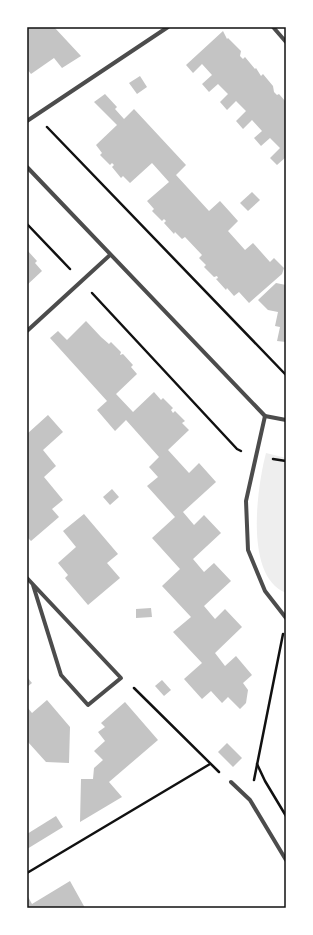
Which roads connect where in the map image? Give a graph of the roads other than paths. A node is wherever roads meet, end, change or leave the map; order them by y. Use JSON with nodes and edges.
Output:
{"nodes":[{"id":1,"x":168,"y":27,"type":"edge"},
{"id":2,"x":273,"y":27,"type":"edge"},
{"id":3,"x":286,"y":42,"type":"edge"},
{"id":4,"x":27,"y":121,"type":"edge"},
{"id":5,"x":27,"y":167,"type":"edge"},
{"id":6,"x":110,"y":255,"type":"junction"},
{"id":7,"x":27,"y":330,"type":"edge"},
{"id":8,"x":264,"y":416,"type":"junction"},
{"id":9,"x":286,"y":420,"type":"edge"},
{"id":10,"x":27,"y":578,"type":"edge"},
{"id":11,"x":33,"y":585,"type":"junction"},
{"id":12,"x":286,"y":618,"type":"edge"},
{"id":13,"x":231,"y":782,"type":"road end"},
{"id":14,"x":286,"y":860,"type":"edge"}],
"edges":[{"from":1,"to":4,"type":"street"},
{"from":2,"to":3,"type":"street"},
{"from":5,"to":6,"type":"street"},
{"from":6,"to":7,"type":"street"},
{"from":6,"to":8,"type":"street"},
{"from":8,"to":9,"type":"street"},
{"from":8,"to":12,"type":"street"},
{"from":10,"to":11,"type":"street"},
{"from":11,"to":11,"type":"street"},
{"from":13,"to":14,"type":"street"}]}
